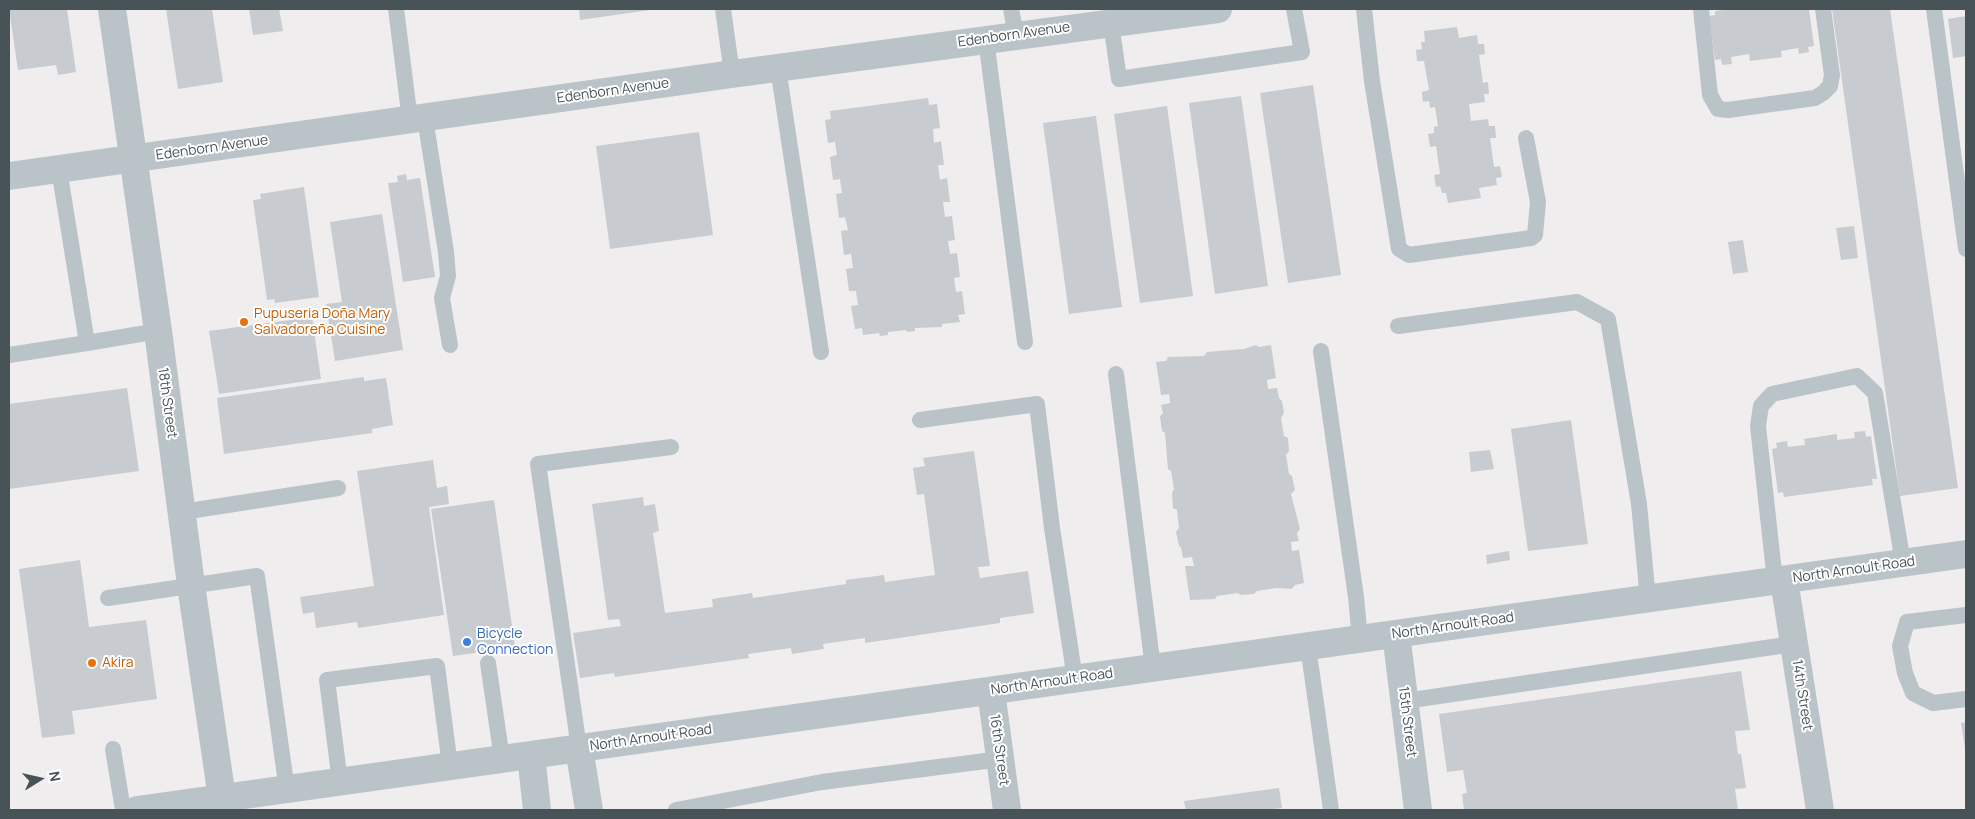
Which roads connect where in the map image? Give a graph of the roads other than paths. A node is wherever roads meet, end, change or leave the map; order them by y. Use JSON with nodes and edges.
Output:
{"nodes":[{"id":1,"x":112,"y":9,"type":"edge"},
{"id":2,"x":396,"y":9,"type":"edge"},
{"id":3,"x":723,"y":9,"type":"edge"},
{"id":4,"x":1011,"y":9,"type":"edge"},
{"id":5,"x":1218,"y":9,"type":"edge"},
{"id":6,"x":1294,"y":9,"type":"edge"},
{"id":7,"x":1364,"y":9,"type":"edge"},
{"id":8,"x":1700,"y":9,"type":"edge"},
{"id":9,"x":1823,"y":9,"type":"edge"},
{"id":10,"x":1934,"y":9,"type":"edge"},
{"id":11,"x":1111,"y":23,"type":"junction"},
{"id":12,"x":1016,"y":35,"type":"junction"},
{"id":13,"x":986,"y":39,"type":"junction"},
{"id":14,"x":778,"y":68,"type":"junction"},
{"id":15,"x":732,"y":74,"type":"junction"},
{"id":16,"x":417,"y":119,"type":"junction"},
{"id":17,"x":1526,"y":138,"type":"dead end"},
{"id":18,"x":134,"y":159,"type":"junction"},
{"id":19,"x":58,"y":169,"type":"junction"},
{"id":20,"x":9,"y":176,"type":"edge"},
{"id":21,"x":1966,"y":249,"type":"edge"},
{"id":22,"x":1398,"y":326,"type":"dead end"},
{"id":23,"x":158,"y":332,"type":"junction"},
{"id":24,"x":1025,"y":342,"type":"dead end"},
{"id":25,"x":86,"y":343,"type":"junction"},
{"id":26,"x":450,"y":345,"type":"dead end"},
{"id":27,"x":1321,"y":351,"type":"dead end"},
{"id":28,"x":821,"y":352,"type":"dead end"},
{"id":29,"x":9,"y":355,"type":"edge"},
{"id":30,"x":1116,"y":374,"type":"dead end"},
{"id":31,"x":920,"y":420,"type":"dead end"},
{"id":32,"x":671,"y":447,"type":"dead end"},
{"id":33,"x":338,"y":488,"type":"dead end"},
{"id":34,"x":182,"y":512,"type":"junction"},
{"id":35,"x":1966,"y":554,"type":"edge"},
{"id":36,"x":1902,"y":563,"type":"junction"},
{"id":37,"x":1780,"y":581,"type":"junction"},
{"id":38,"x":191,"y":585,"type":"junction"},
{"id":39,"x":108,"y":598,"type":"dead end"},
{"id":40,"x":1648,"y":599,"type":"junction"},
{"id":41,"x":1966,"y":615,"type":"edge"},
{"id":42,"x":1396,"y":634,"type":"junction"},
{"id":43,"x":1360,"y":639,"type":"junction"},
{"id":44,"x":1793,"y":644,"type":"junction"},
{"id":45,"x":1308,"y":646,"type":"junction"},
{"id":46,"x":488,"y":663,"type":"dead end"},
{"id":47,"x":1153,"y":668,"type":"junction"},
{"id":48,"x":1075,"y":679,"type":"junction"},
{"id":49,"x":991,"y":690,"type":"junction"},
{"id":50,"x":1966,"y":699,"type":"edge"},
{"id":51,"x":1404,"y":701,"type":"junction"},
{"id":52,"x":579,"y":748,"type":"junction"},
{"id":53,"x":113,"y":749,"type":"dead end"},
{"id":54,"x":531,"y":755,"type":"junction"},
{"id":55,"x":502,"y":759,"type":"junction"},
{"id":56,"x":1001,"y":759,"type":"junction"},
{"id":57,"x":450,"y":766,"type":"junction"},
{"id":58,"x":340,"y":782,"type":"junction"},
{"id":59,"x":287,"y":790,"type":"junction"},
{"id":60,"x":208,"y":803,"type":"edge"},
{"id":61,"x":752,"y":803,"type":"edge"},
{"id":62,"x":1413,"y":809,"type":"edge"},
{"id":63,"x":123,"y":810,"type":"edge"},
{"id":64,"x":137,"y":810,"type":"edge"},
{"id":65,"x":538,"y":810,"type":"edge"},
{"id":66,"x":589,"y":810,"type":"edge"},
{"id":67,"x":676,"y":810,"type":"edge"},
{"id":68,"x":1008,"y":810,"type":"edge"},
{"id":69,"x":1331,"y":810,"type":"edge"},
{"id":70,"x":1820,"y":810,"type":"edge"}],
"edges":[{"from":1,"to":18,"type":"street","name":"18th Street"},
{"from":2,"to":16,"type":"lane"},
{"from":3,"to":15,"type":"lane"},
{"from":4,"to":12,"type":"lane"},
{"from":5,"to":11,"type":"street","name":"Edenborn Avenue"},
{"from":6,"to":11,"type":"lane"},
{"from":7,"to":17,"type":"lane"},
{"from":8,"to":9,"type":"lane"},
{"from":10,"to":21,"type":"lane"},
{"from":11,"to":12,"type":"street","name":"Edenborn Avenue"},
{"from":12,"to":13,"type":"street","name":"Edenborn Avenue"},
{"from":13,"to":14,"type":"street","name":"Edenborn Avenue"},
{"from":13,"to":24,"type":"lane"},
{"from":14,"to":15,"type":"street","name":"Edenborn Avenue"},
{"from":14,"to":28,"type":"lane"},
{"from":15,"to":16,"type":"street","name":"Edenborn Avenue"},
{"from":16,"to":18,"type":"street","name":"Edenborn Avenue"},
{"from":16,"to":26,"type":"lane"},
{"from":18,"to":19,"type":"street","name":"Edenborn Avenue"},
{"from":18,"to":23,"type":"street","name":"18th Street"},
{"from":19,"to":20,"type":"street","name":"Edenborn Avenue"},
{"from":19,"to":25,"type":"lane"},
{"from":22,"to":40,"type":"lane"},
{"from":23,"to":25,"type":"lane"},
{"from":23,"to":34,"type":"street","name":"18th Street"},
{"from":25,"to":29,"type":"lane"},
{"from":27,"to":43,"type":"lane"},
{"from":30,"to":47,"type":"lane"},
{"from":31,"to":48,"type":"lane"},
{"from":32,"to":52,"type":"lane"},
{"from":33,"to":34,"type":"lane"},
{"from":34,"to":38,"type":"street","name":"18th Street"},
{"from":35,"to":36,"type":"street","name":"North Arnoult Road"},
{"from":36,"to":37,"type":"street","name":"North Arnoult Road"},
{"from":36,"to":37,"type":"lane"},
{"from":37,"to":40,"type":"street","name":"North Arnoult Road"},
{"from":37,"to":44,"type":"street","name":"14th Street"},
{"from":38,"to":39,"type":"lane"},
{"from":38,"to":59,"type":"lane"},
{"from":38,"to":60,"type":"street","name":"18th Street"},
{"from":40,"to":42,"type":"street","name":"North Arnoult Road"},
{"from":41,"to":50,"type":"lane"},
{"from":42,"to":43,"type":"street","name":"North Arnoult Road"},
{"from":42,"to":51,"type":"street","name":"15th Street"},
{"from":43,"to":45,"type":"street","name":"North Arnoult Road"},
{"from":44,"to":51,"type":"lane"},
{"from":44,"to":70,"type":"street","name":"14th Street"},
{"from":45,"to":47,"type":"street","name":"North Arnoult Road"},
{"from":45,"to":69,"type":"lane"},
{"from":46,"to":55,"type":"lane"},
{"from":47,"to":48,"type":"street","name":"North Arnoult Road"},
{"from":48,"to":49,"type":"street","name":"North Arnoult Road"},
{"from":49,"to":52,"type":"street","name":"North Arnoult Road"},
{"from":49,"to":56,"type":"street","name":"16th Street"},
{"from":51,"to":62,"type":"street","name":"15th Street"},
{"from":52,"to":54,"type":"street","name":"North Arnoult Road"},
{"from":52,"to":66,"type":"street"},
{"from":53,"to":63,"type":"lane"},
{"from":54,"to":55,"type":"street","name":"North Arnoult Road"},
{"from":54,"to":65,"type":"street"},
{"from":55,"to":57,"type":"street","name":"North Arnoult Road"},
{"from":56,"to":61,"type":"lane"},
{"from":56,"to":68,"type":"street","name":"16th Street"},
{"from":57,"to":58,"type":"street","name":"North Arnoult Road"},
{"from":57,"to":58,"type":"lane"},
{"from":58,"to":59,"type":"street","name":"North Arnoult Road"},
{"from":59,"to":60,"type":"street","name":"North Arnoult Road"},
{"from":60,"to":64,"type":"street","name":"North Arnoult Road"},
{"from":61,"to":67,"type":"lane"}]}
